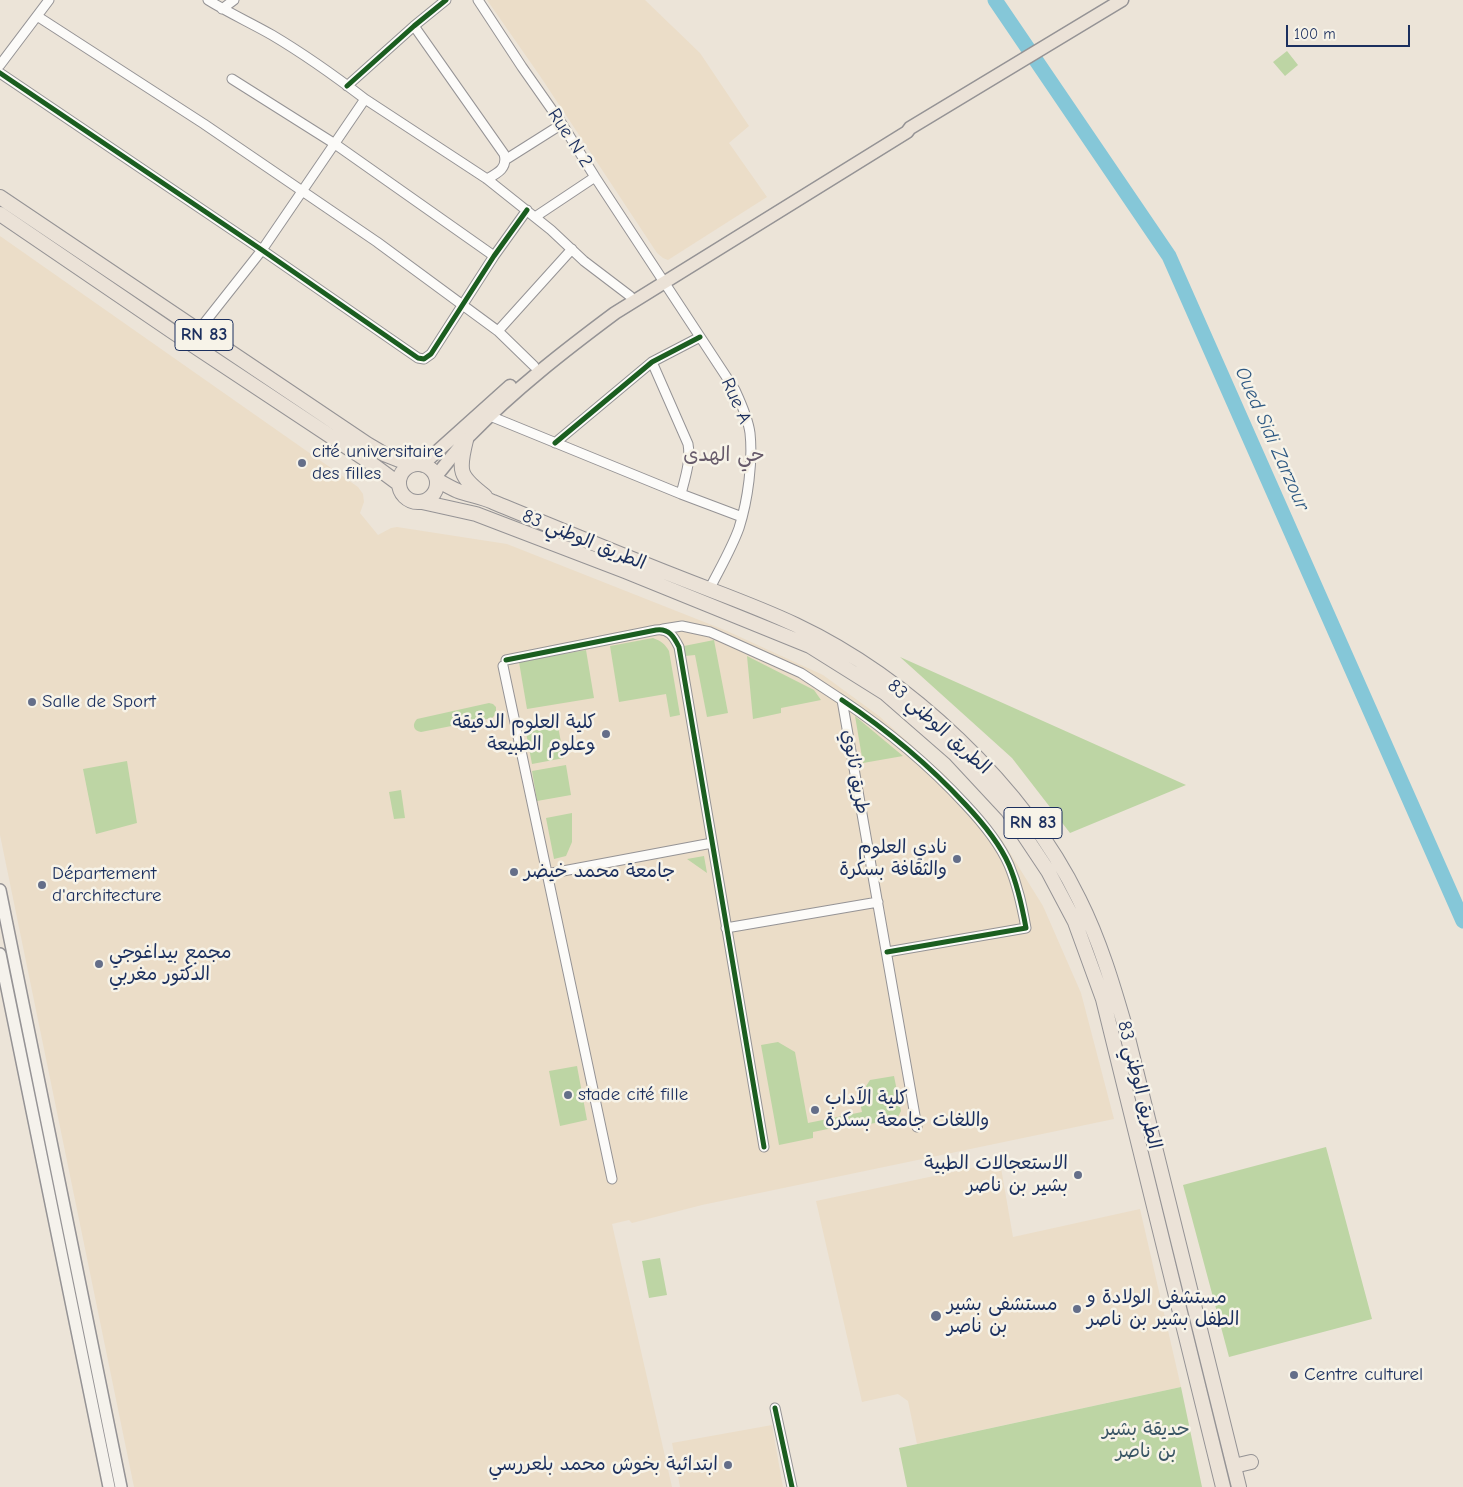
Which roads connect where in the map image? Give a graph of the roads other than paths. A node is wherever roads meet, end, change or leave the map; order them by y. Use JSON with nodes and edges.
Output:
{"nodes":[{"id":1,"x":49,"y":0,"type":"edge"},
{"id":2,"x":208,"y":0,"type":"edge"},
{"id":3,"x":234,"y":0,"type":"edge"},
{"id":4,"x":446,"y":0,"type":"edge"},
{"id":5,"x":478,"y":0,"type":"edge"},
{"id":6,"x":1122,"y":0,"type":"edge"},
{"id":7,"x":222,"y":8,"type":"junction"},
{"id":8,"x":37,"y":16,"type":"junction"},
{"id":9,"x":414,"y":26,"type":"junction"},
{"id":10,"x":0,"y":65,"type":"edge"},
{"id":11,"x":0,"y":73,"type":"edge"},
{"id":12,"x":232,"y":79,"type":"dead end"},
{"id":13,"x":347,"y":86,"type":"junction"},
{"id":14,"x":365,"y":99,"type":"junction"},
{"id":15,"x":562,"y":124,"type":"junction"},
{"id":16,"x":334,"y":144,"type":"junction"},
{"id":17,"x":505,"y":160,"type":"junction"},
{"id":18,"x":595,"y":177,"type":"junction"},
{"id":19,"x":487,"y":179,"type":"junction"},
{"id":20,"x":303,"y":190,"type":"junction"},
{"id":21,"x":0,"y":197,"type":"edge"},
{"id":22,"x":527,"y":210,"type":"junction"},
{"id":23,"x":0,"y":214,"type":"edge"},
{"id":24,"x":536,"y":217,"type":"junction"},
{"id":25,"x":572,"y":249,"type":"junction"},
{"id":26,"x":262,"y":250,"type":"junction"},
{"id":27,"x":494,"y":256,"type":"junction"},
{"id":28,"x":663,"y":279,"type":"junction"},
{"id":29,"x":630,"y":296,"type":"junction"},
{"id":30,"x":463,"y":306,"type":"junction"},
{"id":31,"x":198,"y":331,"type":"junction"},
{"id":32,"x":498,"y":331,"type":"junction"},
{"id":33,"x":700,"y":337,"type":"junction"},
{"id":34,"x":652,"y":362,"type":"junction"},
{"id":35,"x":534,"y":366,"type":"junction"},
{"id":36,"x":490,"y":416,"type":"junction"},
{"id":37,"x":466,"y":440,"type":"junction"},
{"id":38,"x":555,"y":443,"type":"junction"},
{"id":39,"x":417,"y":465,"type":"junction"},
{"id":40,"x":436,"y":478,"type":"junction"},
{"id":41,"x":399,"y":484,"type":"junction"},
{"id":42,"x":681,"y":494,"type":"junction"},
{"id":43,"x":492,"y":501,"type":"junction"},
{"id":44,"x":422,"y":502,"type":"junction"},
{"id":45,"x":742,"y":517,"type":"junction"},
{"id":46,"x":709,"y":590,"type":"junction"},
{"id":47,"x":663,"y":629,"type":"junction"},
{"id":48,"x":842,"y":700,"type":"junction"},
{"id":49,"x":712,"y":843,"type":"junction"},
{"id":50,"x":547,"y":874,"type":"junction"},
{"id":51,"x":0,"y":890,"type":"edge"},
{"id":52,"x":878,"y":902,"type":"junction"},
{"id":53,"x":726,"y":928,"type":"junction"},
{"id":54,"x":887,"y":952,"type":"junction"},
{"id":55,"x":0,"y":954,"type":"edge"},
{"id":56,"x":918,"y":1127,"type":"dead end"},
{"id":57,"x":764,"y":1147,"type":"dead end"},
{"id":58,"x":612,"y":1179,"type":"dead end"},
{"id":59,"x":776,"y":1408,"type":"dead end"},
{"id":60,"x":1251,"y":1462,"type":"dead end"},
{"id":61,"x":1234,"y":1466,"type":"junction"},
{"id":62,"x":110,"y":1487,"type":"edge"},
{"id":63,"x":121,"y":1487,"type":"edge"},
{"id":64,"x":792,"y":1487,"type":"edge"},
{"id":65,"x":1223,"y":1487,"type":"edge"},
{"id":66,"x":1239,"y":1487,"type":"edge"}],
"edges":[{"from":1,"to":8,"type":"street"},
{"from":2,"to":7,"type":"street"},
{"from":3,"to":7,"type":"street"},
{"from":4,"to":9,"type":"street"},
{"from":5,"to":15,"type":"street","name":"Rue N 2"},
{"from":6,"to":28,"type":"main road"},
{"from":7,"to":13,"type":"street"},
{"from":8,"to":10,"type":"street"},
{"from":8,"to":20,"type":"street"},
{"from":9,"to":13,"type":"street"},
{"from":9,"to":17,"type":"street"},
{"from":11,"to":26,"type":"street"},
{"from":12,"to":16,"type":"street"},
{"from":13,"to":14,"type":"street"},
{"from":14,"to":16,"type":"street"},
{"from":14,"to":19,"type":"street"},
{"from":15,"to":17,"type":"street"},
{"from":15,"to":18,"type":"street","name":"Rue N 2"},
{"from":16,"to":20,"type":"street"},
{"from":16,"to":27,"type":"street"},
{"from":17,"to":19,"type":"street"},
{"from":18,"to":24,"type":"street"},
{"from":18,"to":28,"type":"street","name":"Rue N 2"},
{"from":19,"to":22,"type":"street"},
{"from":20,"to":26,"type":"street"},
{"from":20,"to":30,"type":"street"},
{"from":21,"to":31,"type":"highway","number":"RN 83"},
{"from":22,"to":24,"type":"street"},
{"from":22,"to":27,"type":"street"},
{"from":23,"to":41,"type":"highway","number":"RN 83"},
{"from":24,"to":25,"type":"street"},
{"from":25,"to":29,"type":"street"},
{"from":25,"to":32,"type":"street"},
{"from":26,"to":30,"type":"street"},
{"from":26,"to":31,"type":"street"},
{"from":27,"to":30,"type":"street"},
{"from":28,"to":29,"type":"main road"},
{"from":28,"to":33,"type":"street","name":"Rue A"},
{"from":28,"to":36,"type":"main road"},
{"from":29,"to":35,"type":"main road"},
{"from":30,"to":32,"type":"street"},
{"from":31,"to":39,"type":"highway","number":"RN 83"},
{"from":32,"to":35,"type":"street"},
{"from":33,"to":34,"type":"street"},
{"from":33,"to":45,"type":"street","name":"Rue A"},
{"from":34,"to":38,"type":"street"},
{"from":34,"to":42,"type":"street"},
{"from":35,"to":39,"type":"main road"},
{"from":36,"to":37,"type":"main road"},
{"from":36,"to":38,"type":"street"},
{"from":37,"to":40,"type":"main road"},
{"from":37,"to":43,"type":"highway"},
{"from":38,"to":42,"type":"street"},
{"from":39,"to":40,"type":"highway"},
{"from":39,"to":41,"type":"highway"},
{"from":40,"to":43,"type":"highway","name":"الطريق الوطني 83","number":"RN 83"},
{"from":40,"to":44,"type":"highway"},
{"from":41,"to":44,"type":"highway"},
{"from":42,"to":45,"type":"street"},
{"from":43,"to":46,"type":"highway","name":"الطريق الوطني 83","number":"RN 83"},
{"from":44,"to":65,"type":"highway","name":"الطريق الوطني 83","number":"RN 83"},
{"from":45,"to":46,"type":"street","name":"Rue A"},
{"from":46,"to":61,"type":"highway","name":"الطريق الوطني 83","number":"RN 83"},
{"from":47,"to":48,"type":"street"},
{"from":47,"to":49,"type":"street"},
{"from":47,"to":50,"type":"street"},
{"from":48,"to":52,"type":"street","name":"طريق ثانوي"},
{"from":48,"to":54,"type":"street"},
{"from":49,"to":50,"type":"street"},
{"from":49,"to":53,"type":"street"},
{"from":50,"to":58,"type":"street"},
{"from":51,"to":63,"type":"main road"},
{"from":52,"to":53,"type":"street"},
{"from":52,"to":54,"type":"street","name":"طريق ثانوي"},
{"from":53,"to":57,"type":"street"},
{"from":54,"to":56,"type":"street","name":"طريق ثانوي"},
{"from":55,"to":62,"type":"main road"},
{"from":59,"to":64,"type":"street"},
{"from":60,"to":61,"type":"highway"},
{"from":61,"to":66,"type":"highway","name":"الطريق الوطني 83","number":"RN 83"}]}
